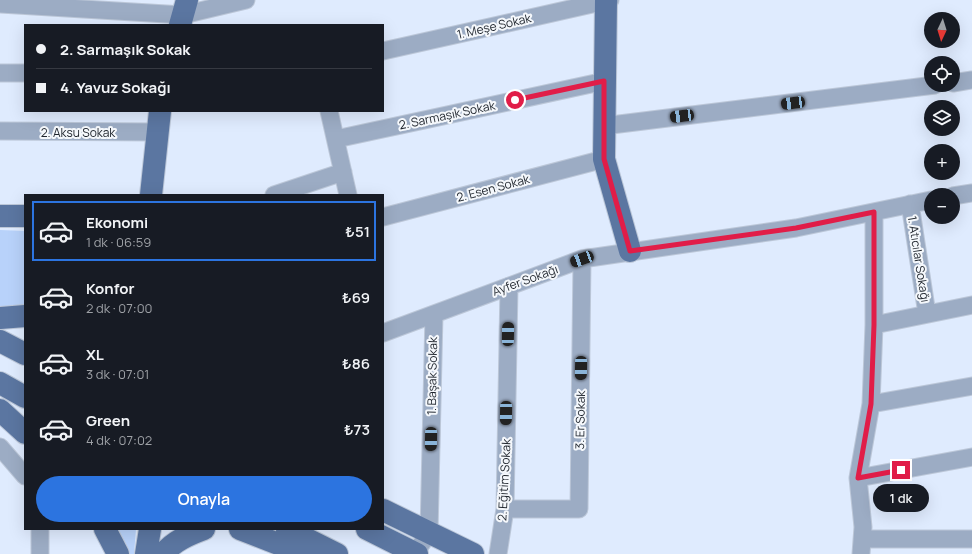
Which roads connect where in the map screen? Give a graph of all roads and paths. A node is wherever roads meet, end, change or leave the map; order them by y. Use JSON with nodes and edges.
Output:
{"nodes":[{"id":1,"x":246,"y":0,"type":"edge"},
{"id":2,"x":606,"y":0,"type":"edge"},
{"id":3,"x":610,"y":0,"type":"edge"},
{"id":4,"x":0,"y":4,"type":"edge"},
{"id":5,"x":183,"y":13,"type":"edge"},
{"id":6,"x":384,"y":51,"type":"edge"},
{"id":7,"x":0,"y":73,"type":"edge"},
{"id":8,"x":24,"y":73,"type":"edge"},
{"id":9,"x":972,"y":80,"type":"edge"},
{"id":10,"x":604,"y":81,"type":"junction"},
{"id":11,"x":960,"y":82,"type":"edge"},
{"id":12,"x":924,"y":86,"type":"edge"},
{"id":13,"x":160,"y":112,"type":"edge"},
{"id":14,"x":329,"y":112,"type":"edge"},
{"id":15,"x":603,"y":126,"type":"junction"},
{"id":16,"x":0,"y":131,"type":"edge"},
{"id":17,"x":157,"y":132,"type":"junction"},
{"id":18,"x":336,"y":139,"type":"junction"},
{"id":19,"x":604,"y":159,"type":"junction"},
{"id":20,"x":343,"y":172,"type":"junction"},
{"id":21,"x":972,"y":193,"type":"edge"},
{"id":22,"x":151,"y":194,"type":"edge"},
{"id":23,"x":277,"y":194,"type":"edge"},
{"id":24,"x":348,"y":194,"type":"edge"},
{"id":25,"x":960,"y":195,"type":"edge"},
{"id":26,"x":924,"y":201,"type":"edge"},
{"id":27,"x":910,"y":204,"type":"junction"},
{"id":28,"x":874,"y":212,"type":"junction"},
{"id":29,"x":0,"y":216,"type":"edge"},
{"id":30,"x":24,"y":216,"type":"edge"},
{"id":31,"x":384,"y":217,"type":"edge"},
{"id":32,"x":630,"y":251,"type":"junction"},
{"id":33,"x":582,"y":259,"type":"junction"},
{"id":34,"x":509,"y":286,"type":"junction"},
{"id":35,"x":972,"y":305,"type":"edge"},
{"id":36,"x":434,"y":314,"type":"junction"},
{"id":37,"x":927,"y":314,"type":"junction"},
{"id":38,"x":24,"y":316,"type":"edge"},
{"id":39,"x":0,"y":318,"type":"edge"},
{"id":40,"x":874,"y":325,"type":"junction"},
{"id":41,"x":384,"y":333,"type":"edge"},
{"id":42,"x":0,"y":341,"type":"edge"},
{"id":43,"x":24,"y":353,"type":"edge"},
{"id":44,"x":0,"y":383,"type":"edge"},
{"id":45,"x":972,"y":386,"type":"edge"},
{"id":46,"x":24,"y":396,"type":"edge"},
{"id":47,"x":871,"y":404,"type":"junction"},
{"id":48,"x":0,"y":410,"type":"edge"},
{"id":49,"x":24,"y":432,"type":"edge"},
{"id":50,"x":0,"y":447,"type":"edge"},
{"id":51,"x":972,"y":457,"type":"edge"},
{"id":52,"x":24,"y":475,"type":"edge"},
{"id":53,"x":858,"y":478,"type":"junction"},
{"id":54,"x":505,"y":509,"type":"junction"},
{"id":55,"x":384,"y":510,"type":"edge"},
{"id":56,"x":40,"y":530,"type":"edge"},
{"id":57,"x":106,"y":530,"type":"edge"},
{"id":58,"x":150,"y":530,"type":"edge"},
{"id":59,"x":201,"y":530,"type":"edge"},
{"id":60,"x":243,"y":530,"type":"edge"},
{"id":61,"x":289,"y":530,"type":"edge"},
{"id":62,"x":369,"y":530,"type":"edge"},
{"id":63,"x":430,"y":533,"type":"junction"},
{"id":64,"x":972,"y":539,"type":"edge"},
{"id":65,"x":862,"y":547,"type":"edge"},
{"id":66,"x":40,"y":554,"type":"edge"},
{"id":67,"x":118,"y":554,"type":"edge"},
{"id":68,"x":146,"y":554,"type":"edge"},
{"id":69,"x":163,"y":554,"type":"edge"},
{"id":70,"x":304,"y":554,"type":"edge"},
{"id":71,"x":337,"y":554,"type":"edge"},
{"id":72,"x":416,"y":554,"type":"edge"},
{"id":73,"x":473,"y":554,"type":"edge"},
{"id":74,"x":498,"y":554,"type":"edge"}],
"edges":[{"from":1,"to":5,"type":"street"},
{"from":2,"to":3,"type":"street","name":"1. Meşe Sokak"},
{"from":2,"to":6,"type":"street","name":"1. Meşe Sokak"},
{"from":2,"to":10,"type":"main road"},
{"from":4,"to":5,"type":"street"},
{"from":7,"to":8,"type":"street"},
{"from":9,"to":11,"type":"street"},
{"from":10,"to":15,"type":"main road"},
{"from":10,"to":18,"type":"street","name":"2. Sarmaşık Sokak"},
{"from":12,"to":15,"type":"street"},
{"from":13,"to":17,"type":"main road"},
{"from":14,"to":18,"type":"street"},
{"from":15,"to":19,"type":"main road"},
{"from":16,"to":17,"type":"street","name":"2. Aksu Sokak"},
{"from":17,"to":22,"type":"main road"},
{"from":18,"to":20,"type":"street"},
{"from":19,"to":31,"type":"street","name":"2. Esen Sokak"},
{"from":19,"to":32,"type":"main road"},
{"from":20,"to":23,"type":"street"},
{"from":20,"to":24,"type":"street"},
{"from":21,"to":25,"type":"street"},
{"from":26,"to":27,"type":"street","name":"Ayfer Sokağı"},
{"from":27,"to":28,"type":"street","name":"Ayfer Sokağı"},
{"from":27,"to":37,"type":"street","name":"1. Atıcılar Sokağı"},
{"from":28,"to":32,"type":"street","name":"Ayfer Sokağı"},
{"from":28,"to":40,"type":"street"},
{"from":29,"to":30,"type":"main road"},
{"from":32,"to":33,"type":"street","name":"Ayfer Sokağı"},
{"from":33,"to":34,"type":"street","name":"Ayfer Sokağı"},
{"from":33,"to":54,"type":"street","name":"3. Er Sokak"},
{"from":34,"to":36,"type":"street","name":"Ayfer Sokağı"},
{"from":34,"to":54,"type":"street","name":"2. Eğitim Sokak"},
{"from":35,"to":37,"type":"street"},
{"from":36,"to":41,"type":"street","name":"Ayfer Sokağı"},
{"from":36,"to":63,"type":"street","name":"1. Başak Sokak"},
{"from":37,"to":40,"type":"street"},
{"from":38,"to":39,"type":"main road"},
{"from":40,"to":47,"type":"street"},
{"from":42,"to":43,"type":"main road"},
{"from":44,"to":46,"type":"main road"},
{"from":45,"to":47,"type":"street"},
{"from":47,"to":53,"type":"street"},
{"from":48,"to":49,"type":"main road"},
{"from":50,"to":52,"type":"street"},
{"from":51,"to":53,"type":"street"},
{"from":53,"to":65,"type":"street"},
{"from":54,"to":74,"type":"street","name":"2. Eğitim Sokak"},
{"from":55,"to":63,"type":"main road"},
{"from":56,"to":66,"type":"street"},
{"from":57,"to":67,"type":"main road"},
{"from":58,"to":68,"type":"main road"},
{"from":59,"to":69,"type":"main road"},
{"from":60,"to":70,"type":"main road"},
{"from":61,"to":71,"type":"main road"},
{"from":62,"to":72,"type":"main road"},
{"from":63,"to":72,"type":"street"},
{"from":63,"to":73,"type":"main road"},
{"from":64,"to":65,"type":"street"}]}
